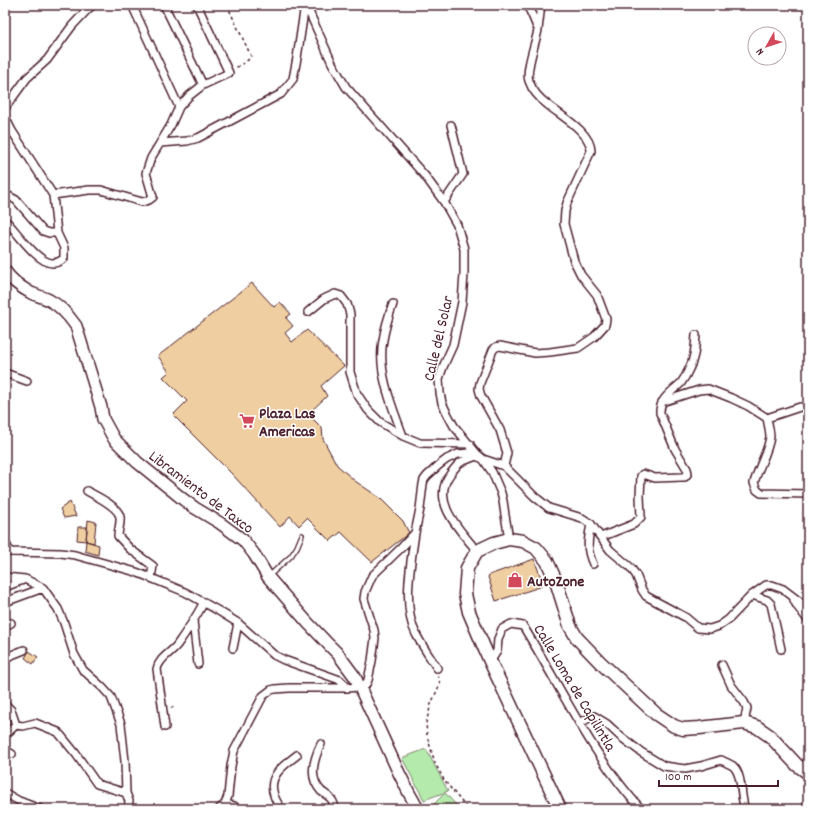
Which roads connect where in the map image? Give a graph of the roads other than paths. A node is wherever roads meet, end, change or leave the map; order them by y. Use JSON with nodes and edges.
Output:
{"nodes":[{"id":1,"x":93,"y":5,"type":"edge"},
{"id":2,"x":132,"y":5,"type":"edge"},
{"id":3,"x":164,"y":5,"type":"edge"},
{"id":4,"x":197,"y":5,"type":"edge"},
{"id":5,"x":306,"y":5,"type":"edge"},
{"id":6,"x":527,"y":5,"type":"edge"},
{"id":7,"x":541,"y":5,"type":"edge"},
{"id":8,"x":538,"y":29,"type":"junction"},
{"id":9,"x":204,"y":85,"type":"junction"},
{"id":10,"x":179,"y":107,"type":"junction"},
{"id":11,"x":5,"y":108,"type":"edge"},
{"id":12,"x":5,"y":117,"type":"edge"},
{"id":13,"x":451,"y":125,"type":"dead end"},
{"id":14,"x":160,"y":143,"type":"junction"},
{"id":15,"x":5,"y":194,"type":"edge"},
{"id":16,"x":53,"y":194,"type":"junction"},
{"id":17,"x":444,"y":202,"type":"junction"},
{"id":18,"x":5,"y":221,"type":"edge"},
{"id":19,"x":56,"y":233,"type":"junction"},
{"id":20,"x":5,"y":271,"type":"edge"},
{"id":21,"x":393,"y":304,"type":"dead end"},
{"id":22,"x":308,"y":312,"type":"dead end"},
{"id":23,"x":696,"y":335,"type":"dead end"},
{"id":24,"x":5,"y":373,"type":"edge"},
{"id":25,"x":27,"y":381,"type":"dead end"},
{"id":26,"x":662,"y":402,"type":"junction"},
{"id":27,"x":800,"y":408,"type":"dead end"},
{"id":28,"x":767,"y":418,"type":"junction"},
{"id":29,"x":402,"y":436,"type":"junction"},
{"id":30,"x":470,"y":444,"type":"junction"},
{"id":31,"x":476,"y":456,"type":"junction"},
{"id":32,"x":483,"y":459,"type":"junction"},
{"id":33,"x":504,"y":466,"type":"junction"},
{"id":34,"x":87,"y":491,"type":"dead end"},
{"id":35,"x":808,"y":494,"type":"edge"},
{"id":36,"x":591,"y":524,"type":"junction"},
{"id":37,"x":415,"y":533,"type":"junction"},
{"id":38,"x":302,"y":535,"type":"dead end"},
{"id":39,"x":601,"y":537,"type":"junction"},
{"id":40,"x":509,"y":539,"type":"junction"},
{"id":41,"x":5,"y":542,"type":"edge"},
{"id":42,"x":477,"y":551,"type":"junction"},
{"id":43,"x":7,"y":554,"type":"edge"},
{"id":44,"x":593,"y":564,"type":"dead end"},
{"id":45,"x":5,"y":577,"type":"edge"},
{"id":46,"x":268,"y":577,"type":"junction"},
{"id":47,"x":151,"y":578,"type":"junction"},
{"id":48,"x":25,"y":579,"type":"junction"},
{"id":49,"x":5,"y":587,"type":"edge"},
{"id":50,"x":43,"y":588,"type":"junction"},
{"id":51,"x":752,"y":595,"type":"junction"},
{"id":52,"x":794,"y":598,"type":"junction"},
{"id":53,"x":5,"y":602,"type":"edge"},
{"id":54,"x":204,"y":602,"type":"junction"},
{"id":55,"x":808,"y":608,"type":"edge"},
{"id":56,"x":808,"y":620,"type":"edge"},
{"id":57,"x":193,"y":621,"type":"junction"},
{"id":58,"x":238,"y":623,"type":"junction"},
{"id":59,"x":233,"y":648,"type":"dead end"},
{"id":60,"x":781,"y":649,"type":"dead end"},
{"id":61,"x":24,"y":650,"type":"dead end"},
{"id":62,"x":5,"y":659,"type":"edge"},
{"id":63,"x":490,"y":662,"type":"junction"},
{"id":64,"x":198,"y":664,"type":"dead end"},
{"id":65,"x":722,"y":665,"type":"dead end"},
{"id":66,"x":438,"y":668,"type":"road end"},
{"id":67,"x":360,"y":687,"type":"junction"},
{"id":68,"x":348,"y":688,"type":"junction"},
{"id":69,"x":5,"y":704,"type":"edge"},
{"id":70,"x":579,"y":723,"type":"junction"},
{"id":71,"x":744,"y":723,"type":"junction"},
{"id":72,"x":16,"y":726,"type":"junction"},
{"id":73,"x":164,"y":727,"type":"dead end"},
{"id":74,"x":5,"y":736,"type":"edge"},
{"id":75,"x":321,"y":744,"type":"dead end"},
{"id":76,"x":5,"y":750,"type":"edge"},
{"id":77,"x":12,"y":754,"type":"dead end"},
{"id":78,"x":297,"y":755,"type":"dead end"},
{"id":79,"x":808,"y":773,"type":"edge"},
{"id":80,"x":5,"y":793,"type":"edge"},
{"id":81,"x":126,"y":793,"type":"junction"},
{"id":82,"x":225,"y":804,"type":"junction"},
{"id":83,"x":234,"y":806,"type":"dead end"},
{"id":84,"x":40,"y":809,"type":"edge"},
{"id":85,"x":128,"y":809,"type":"edge"},
{"id":86,"x":219,"y":809,"type":"edge"},
{"id":87,"x":282,"y":809,"type":"edge"},
{"id":88,"x":330,"y":809,"type":"edge"},
{"id":89,"x":418,"y":809,"type":"edge"},
{"id":90,"x":560,"y":809,"type":"edge"},
{"id":91,"x":641,"y":809,"type":"edge"},
{"id":92,"x":745,"y":809,"type":"edge"}],
"edges":[{"from":1,"to":11,"type":"street"},
{"from":2,"to":10,"type":"street"},
{"from":3,"to":9,"type":"street"},
{"from":4,"to":9,"type":"street"},
{"from":5,"to":14,"type":"street"},
{"from":5,"to":17,"type":"street","name":"Calle del Solar"},
{"from":6,"to":8,"type":"street"},
{"from":7,"to":8,"type":"street"},
{"from":8,"to":33,"type":"street"},
{"from":9,"to":10,"type":"street"},
{"from":10,"to":14,"type":"street"},
{"from":12,"to":16,"type":"street"},
{"from":13,"to":17,"type":"street"},
{"from":14,"to":16,"type":"street"},
{"from":15,"to":19,"type":"street"},
{"from":16,"to":19,"type":"street"},
{"from":17,"to":30,"type":"street","name":"Calle del Solar"},
{"from":18,"to":19,"type":"street"},
{"from":20,"to":46,"type":"main road","name":"Libramiento de Taxco"},
{"from":21,"to":29,"type":"street"},
{"from":22,"to":29,"type":"street"},
{"from":23,"to":26,"type":"street"},
{"from":24,"to":25,"type":"street"},
{"from":26,"to":28,"type":"street"},
{"from":26,"to":39,"type":"street"},
{"from":27,"to":28,"type":"street"},
{"from":28,"to":35,"type":"street"},
{"from":29,"to":30,"type":"street"},
{"from":30,"to":32,"type":"street","name":"Calle del Solar"},
{"from":31,"to":32,"type":"street"},
{"from":31,"to":37,"type":"street"},
{"from":31,"to":42,"type":"street"},
{"from":32,"to":33,"type":"street"},
{"from":32,"to":40,"type":"street","name":"Calle del Solar"},
{"from":33,"to":36,"type":"street"},
{"from":34,"to":47,"type":"street"},
{"from":36,"to":39,"type":"street"},
{"from":36,"to":44,"type":"street"},
{"from":37,"to":66,"type":"street"},
{"from":37,"to":67,"type":"street"},
{"from":38,"to":46,"type":"lane"},
{"from":39,"to":51,"type":"street"},
{"from":40,"to":42,"type":"main road"},
{"from":40,"to":71,"type":"main road"},
{"from":41,"to":43,"type":"street"},
{"from":42,"to":63,"type":"main road"},
{"from":43,"to":47,"type":"street"},
{"from":45,"to":48,"type":"street"},
{"from":46,"to":67,"type":"main road","name":"Libramiento de Taxco"},
{"from":47,"to":54,"type":"street"},
{"from":48,"to":49,"type":"street"},
{"from":48,"to":50,"type":"street"},
{"from":50,"to":53,"type":"street"},
{"from":50,"to":81,"type":"street"},
{"from":51,"to":52,"type":"street"},
{"from":51,"to":60,"type":"street"},
{"from":52,"to":55,"type":"street"},
{"from":52,"to":56,"type":"street"},
{"from":54,"to":57,"type":"street"},
{"from":54,"to":58,"type":"street"},
{"from":57,"to":64,"type":"street"},
{"from":57,"to":73,"type":"street"},
{"from":58,"to":59,"type":"street"},
{"from":58,"to":68,"type":"street"},
{"from":61,"to":62,"type":"street"},
{"from":63,"to":70,"type":"street","name":"Calle Loma de Capilintla"},
{"from":63,"to":90,"type":"main road"},
{"from":65,"to":71,"type":"street"},
{"from":67,"to":68,"type":"street"},
{"from":67,"to":89,"type":"main road","name":"Libramiento de Taxco"},
{"from":68,"to":82,"type":"street"},
{"from":69,"to":72,"type":"street"},
{"from":70,"to":91,"type":"street","name":"Calle Loma de Capilintla"},
{"from":70,"to":92,"type":"street"},
{"from":71,"to":79,"type":"main road"},
{"from":72,"to":74,"type":"street"},
{"from":72,"to":81,"type":"street"},
{"from":75,"to":88,"type":"street"},
{"from":76,"to":77,"type":"street"},
{"from":78,"to":87,"type":"street"},
{"from":80,"to":84,"type":"street"},
{"from":81,"to":85,"type":"street"},
{"from":82,"to":83,"type":"street"},
{"from":82,"to":86,"type":"street"}]}
